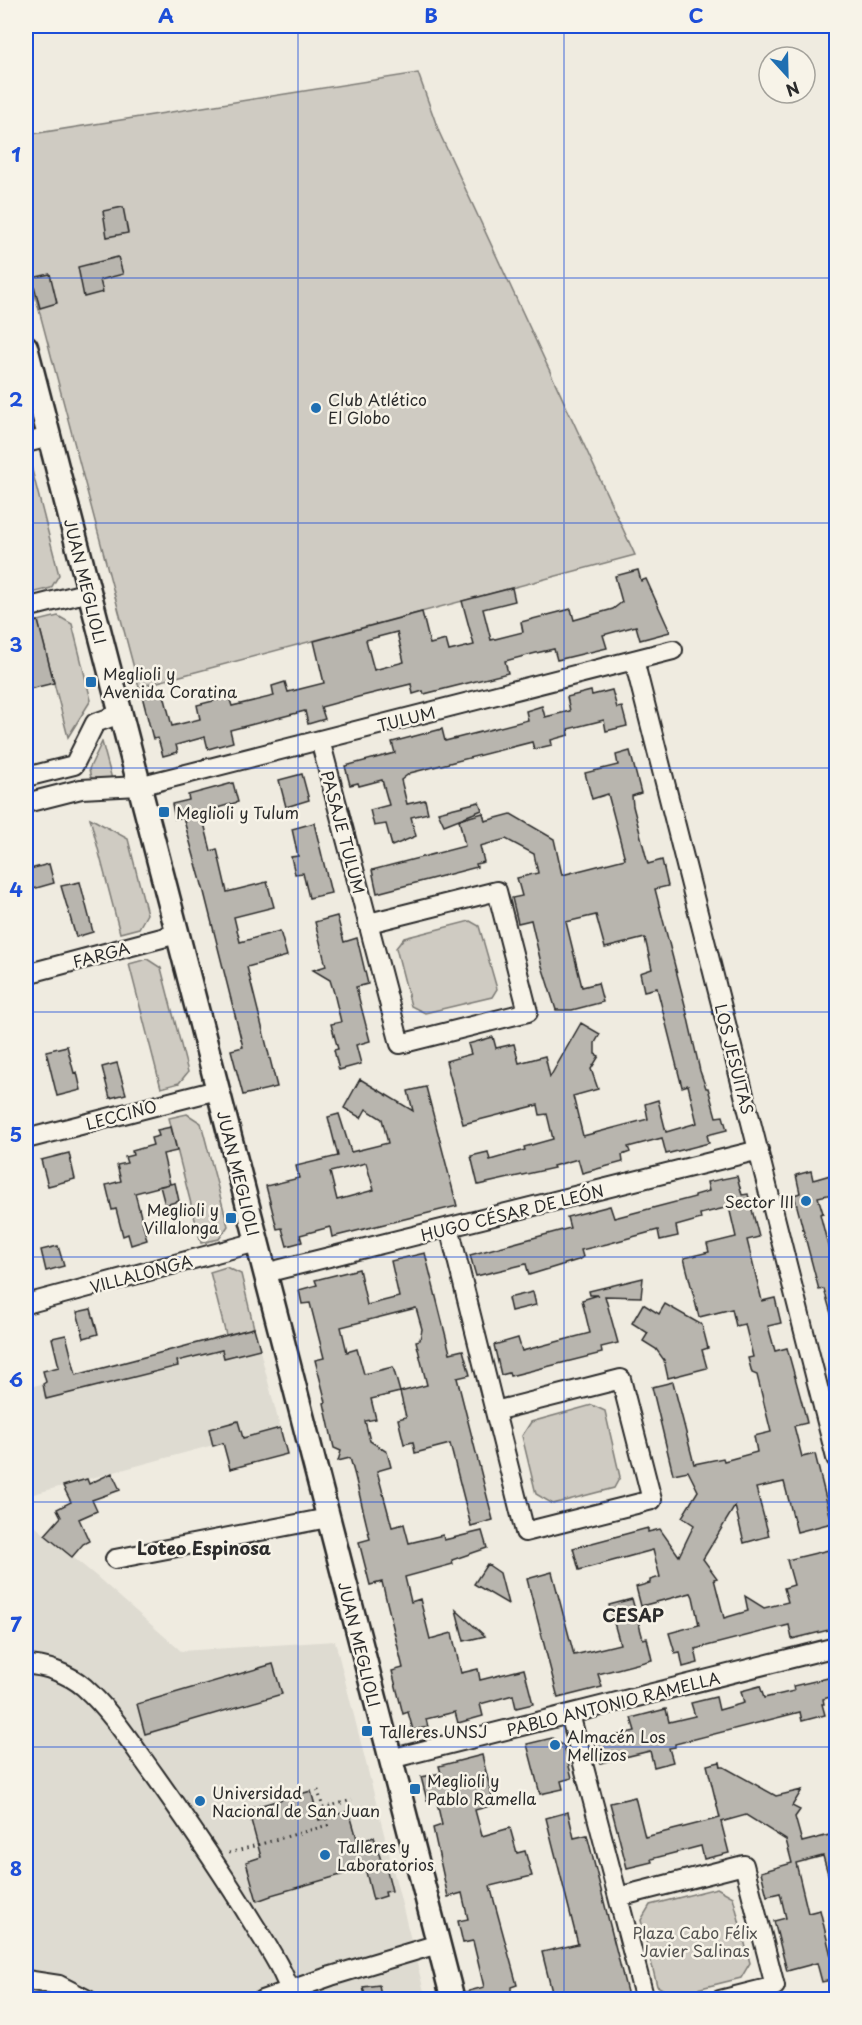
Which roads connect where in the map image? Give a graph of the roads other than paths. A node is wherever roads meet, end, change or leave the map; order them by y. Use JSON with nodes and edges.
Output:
{"nodes":[{"id":1,"x":26,"y":347,"type":"edge"},
{"id":2,"x":49,"y":437,"type":"junction"},
{"id":3,"x":26,"y":443,"type":"edge"},
{"id":4,"x":89,"y":592,"type":"junction"},
{"id":5,"x":26,"y":608,"type":"edge"},
{"id":6,"x":673,"y":650,"type":"dead end"},
{"id":7,"x":634,"y":660,"type":"junction"},
{"id":8,"x":120,"y":714,"type":"junction"},
{"id":9,"x":320,"y":740,"type":"junction"},
{"id":10,"x":74,"y":765,"type":"junction"},
{"id":11,"x":26,"y":777,"type":"edge"},
{"id":12,"x":139,"y":786,"type":"junction"},
{"id":13,"x":81,"y":789,"type":"junction"},
{"id":14,"x":26,"y":803,"type":"edge"},
{"id":15,"x":369,"y":923,"type":"junction"},
{"id":16,"x":177,"y":934,"type":"junction"},
{"id":17,"x":26,"y":974,"type":"edge"},
{"id":18,"x":217,"y":1089,"type":"junction"},
{"id":19,"x":26,"y":1140,"type":"edge"},
{"id":20,"x":759,"y":1150,"type":"junction"},
{"id":21,"x":449,"y":1227,"type":"junction"},
{"id":22,"x":257,"y":1242,"type":"junction"},
{"id":23,"x":265,"y":1273,"type":"junction"},
{"id":24,"x":26,"y":1304,"type":"edge"},
{"id":25,"x":495,"y":1412,"type":"junction"},
{"id":26,"x":837,"y":1458,"type":"edge"},
{"id":27,"x":328,"y":1518,"type":"junction"},
{"id":28,"x":115,"y":1559,"type":"dead end"},
{"id":29,"x":837,"y":1647,"type":"edge"},
{"id":30,"x":26,"y":1665,"type":"edge"},
{"id":31,"x":570,"y":1714,"type":"junction"},
{"id":32,"x":390,"y":1759,"type":"junction"},
{"id":33,"x":618,"y":1897,"type":"junction"},
{"id":34,"x":438,"y":1944,"type":"junction"},
{"id":35,"x":26,"y":1980,"type":"edge"},
{"id":36,"x":292,"y":1994,"type":"edge"},
{"id":37,"x":88,"y":2000,"type":"edge"},
{"id":38,"x":262,"y":2000,"type":"edge"},
{"id":39,"x":453,"y":2000,"type":"edge"},
{"id":40,"x":645,"y":2000,"type":"edge"},
{"id":41,"x":720,"y":2000,"type":"edge"}],
"edges":[{"from":1,"to":2,"type":"main road","name":"JUAN MEGLIOLI"},
{"from":2,"to":3,"type":"street"},
{"from":2,"to":4,"type":"main road","name":"JUAN MEGLIOLI"},
{"from":4,"to":5,"type":"street"},
{"from":4,"to":8,"type":"main road","name":"JUAN MEGLIOLI"},
{"from":6,"to":7,"type":"street","name":"TULUM"},
{"from":7,"to":9,"type":"street","name":"TULUM"},
{"from":7,"to":20,"type":"street","name":"LOS JESUITAS"},
{"from":8,"to":10,"type":"street"},
{"from":8,"to":12,"type":"main road","name":"JUAN MEGLIOLI"},
{"from":9,"to":12,"type":"street","name":"TULUM"},
{"from":9,"to":15,"type":"street","name":"PASAJE TULUM"},
{"from":10,"to":11,"type":"street"},
{"from":10,"to":13,"type":"street"},
{"from":12,"to":13,"type":"street","name":"TULUM"},
{"from":12,"to":16,"type":"main road","name":"JUAN MEGLIOLI"},
{"from":13,"to":14,"type":"street","name":"TULUM"},
{"from":15,"to":15,"type":"street","name":"PASAJE TULUM"},
{"from":16,"to":17,"type":"street","name":"FARGA"},
{"from":16,"to":18,"type":"main road","name":"JUAN MEGLIOLI"},
{"from":18,"to":19,"type":"street","name":"LECCINO"},
{"from":18,"to":22,"type":"main road","name":"JUAN MEGLIOLI"},
{"from":20,"to":21,"type":"street","name":"HUGO CÉSAR DE LEÓN"},
{"from":20,"to":26,"type":"street","name":"LOS JESUITAS"},
{"from":21,"to":23,"type":"street","name":"HUGO CÉSAR DE LEÓN"},
{"from":21,"to":25,"type":"street"},
{"from":22,"to":23,"type":"main road","name":"JUAN MEGLIOLI"},
{"from":22,"to":24,"type":"street","name":"VILLALONGA"},
{"from":23,"to":27,"type":"main road","name":"JUAN MEGLIOLI"},
{"from":25,"to":25,"type":"street"},
{"from":27,"to":28,"type":"street"},
{"from":27,"to":32,"type":"main road","name":"JUAN MEGLIOLI"},
{"from":29,"to":31,"type":"street","name":"PABLO ANTONIO RAMELLA"},
{"from":30,"to":36,"type":"street"},
{"from":31,"to":32,"type":"street","name":"PABLO ANTONIO RAMELLA"},
{"from":31,"to":33,"type":"street"},
{"from":32,"to":34,"type":"main road","name":"JUAN MEGLIOLI"},
{"from":33,"to":40,"type":"street"},
{"from":33,"to":41,"type":"street"},
{"from":34,"to":36,"type":"street"},
{"from":34,"to":39,"type":"main road","name":"JUAN MEGLIOLI"},
{"from":35,"to":37,"type":"street"},
{"from":36,"to":38,"type":"street"}]}
